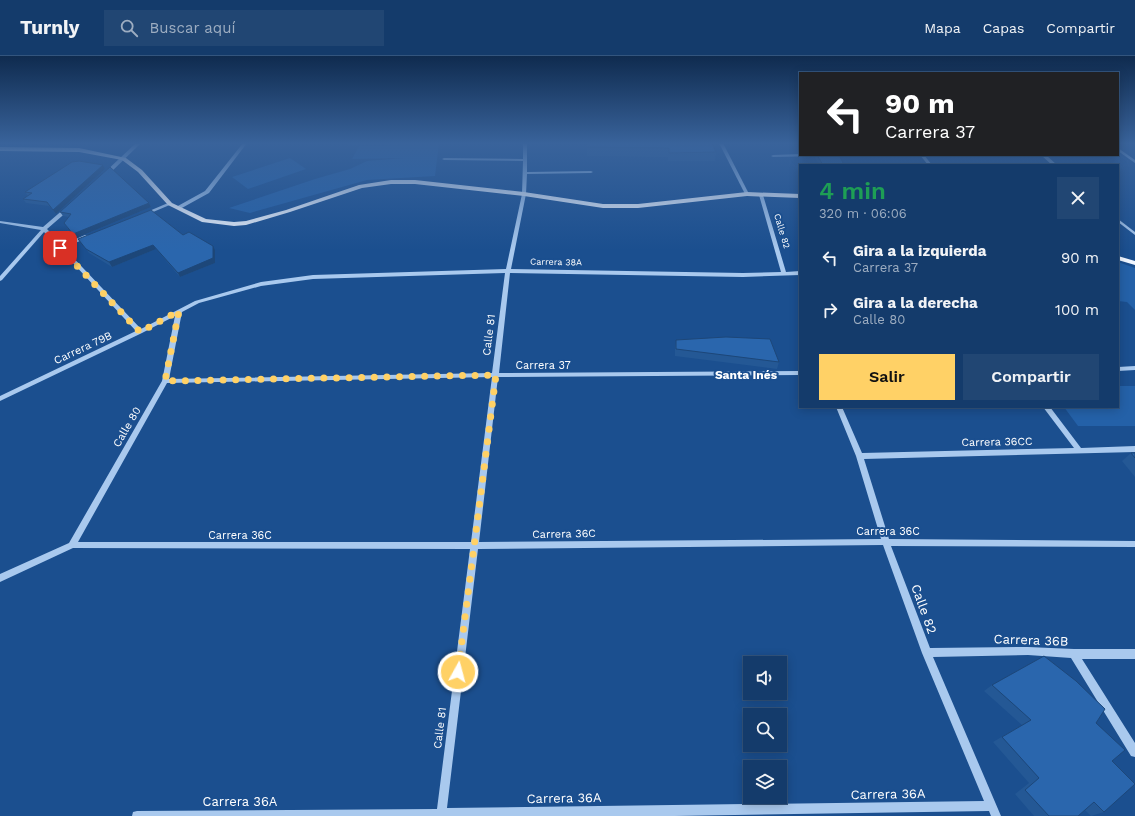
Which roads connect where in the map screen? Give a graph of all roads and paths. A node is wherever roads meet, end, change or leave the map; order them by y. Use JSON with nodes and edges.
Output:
{"nodes":[{"id":1,"x":147,"y":178,"type":"edge"},
{"id":2,"x":217,"y":178,"type":"edge"},
{"id":3,"x":524,"y":178,"type":"edge"},
{"id":4,"x":739,"y":178,"type":"edge"},
{"id":5,"x":524,"y":194,"type":"junction"},
{"id":6,"x":747,"y":194,"type":"junction"},
{"id":7,"x":761,"y":195,"type":"junction"},
{"id":8,"x":799,"y":196,"type":"edge"},
{"id":9,"x":73,"y":204,"type":"edge"},
{"id":10,"x":170,"y":204,"type":"junction"},
{"id":11,"x":178,"y":208,"type":"junction"},
{"id":12,"x":136,"y":217,"type":"edge"},
{"id":13,"x":1119,"y":221,"type":"edge"},
{"id":14,"x":0,"y":222,"type":"edge"},
{"id":15,"x":44,"y":229,"type":"junction"},
{"id":16,"x":94,"y":234,"type":"edge"},
{"id":17,"x":1135,"y":234,"type":"edge"},
{"id":18,"x":60,"y":248,"type":"junction"},
{"id":19,"x":1119,"y":258,"type":"edge"},
{"id":20,"x":1135,"y":263,"type":"edge"},
{"id":21,"x":508,"y":271,"type":"junction"},
{"id":22,"x":799,"y":273,"type":"edge"},
{"id":23,"x":784,"y":274,"type":"junction"},
{"id":24,"x":313,"y":277,"type":"joint"},
{"id":25,"x":0,"y":279,"type":"edge"},
{"id":26,"x":179,"y":311,"type":"junction"},
{"id":27,"x":140,"y":332,"type":"junction"},
{"id":28,"x":1135,"y":368,"type":"edge"},
{"id":29,"x":1119,"y":369,"type":"edge"},
{"id":30,"x":799,"y":373,"type":"edge"},
{"id":31,"x":496,"y":375,"type":"junction"},
{"id":32,"x":165,"y":381,"type":"junction"},
{"id":33,"x":0,"y":399,"type":"edge"},
{"id":34,"x":839,"y":408,"type":"edge"},
{"id":35,"x":1047,"y":408,"type":"edge"},
{"id":36,"x":1135,"y":449,"type":"edge"},
{"id":37,"x":1080,"y":451,"type":"junction"},
{"id":38,"x":860,"y":456,"type":"junction"},
{"id":39,"x":886,"y":542,"type":"junction"},
{"id":40,"x":1135,"y":544,"type":"edge"},
{"id":41,"x":72,"y":545,"type":"junction"},
{"id":42,"x":474,"y":546,"type":"junction"},
{"id":43,"x":0,"y":578,"type":"edge"},
{"id":44,"x":927,"y":653,"type":"junction"},
{"id":45,"x":1074,"y":654,"type":"junction"},
{"id":46,"x":1135,"y":654,"type":"edge"},
{"id":47,"x":1135,"y":752,"type":"edge"},
{"id":48,"x":993,"y":811,"type":"edge"},
{"id":49,"x":843,"y":812,"type":"edge"},
{"id":50,"x":750,"y":813,"type":"edge"},
{"id":51,"x":441,"y":815,"type":"edge"},
{"id":52,"x":137,"y":816,"type":"edge"}],
"edges":[{"from":1,"to":10,"type":"main road"},
{"from":2,"to":11,"type":"street"},
{"from":3,"to":5,"type":"street","name":"Calle 81"},
{"from":4,"to":6,"type":"street"},
{"from":5,"to":6,"type":"main road"},
{"from":5,"to":11,"type":"main road"},
{"from":5,"to":21,"type":"street","name":"Calle 81"},
{"from":6,"to":7,"type":"main road"},
{"from":7,"to":8,"type":"main road"},
{"from":7,"to":23,"type":"street","name":"Calle 82"},
{"from":9,"to":15,"type":"street"},
{"from":10,"to":11,"type":"main road"},
{"from":10,"to":12,"type":"street"},
{"from":13,"to":17,"type":"street"},
{"from":14,"to":15,"type":"street"},
{"from":15,"to":18,"type":"street"},
{"from":15,"to":25,"type":"street"},
{"from":16,"to":18,"type":"street"},
{"from":18,"to":27,"type":"street"},
{"from":19,"to":20,"type":"main road"},
{"from":21,"to":23,"type":"street","name":"Carrera 38A"},
{"from":21,"to":24,"type":"street","name":"Carrera 38A"},
{"from":21,"to":31,"type":"street","name":"Calle 81"},
{"from":22,"to":23,"type":"street","name":"Carrera 38A"},
{"from":24,"to":26,"type":"street","name":"Carrera 79B"},
{"from":26,"to":27,"type":"street","name":"Carrera 79B"},
{"from":26,"to":32,"type":"street","name":"Calle 80"},
{"from":27,"to":33,"type":"street","name":"Carrera 79B"},
{"from":28,"to":29,"type":"street"},
{"from":30,"to":31,"type":"street","name":"Carrera 37"},
{"from":31,"to":32,"type":"street","name":"Carrera 37"},
{"from":31,"to":42,"type":"street","name":"Calle 81"},
{"from":32,"to":41,"type":"street","name":"Calle 80"},
{"from":34,"to":38,"type":"street","name":"Calle 82"},
{"from":35,"to":37,"type":"street"},
{"from":36,"to":37,"type":"street","name":"Carrera 36CC"},
{"from":37,"to":38,"type":"street","name":"Carrera 36CC"},
{"from":38,"to":39,"type":"street","name":"Calle 82"},
{"from":39,"to":40,"type":"street","name":"Carrera 36C"},
{"from":39,"to":42,"type":"street","name":"Carrera 36C"},
{"from":39,"to":44,"type":"street","name":"Calle 82"},
{"from":41,"to":42,"type":"street","name":"Carrera 36C"},
{"from":41,"to":43,"type":"street","name":"Carrera 36C"},
{"from":42,"to":51,"type":"street","name":"Calle 81"},
{"from":44,"to":45,"type":"street","name":"Carrera 36B"},
{"from":44,"to":48,"type":"street","name":"Calle 82"},
{"from":45,"to":46,"type":"street","name":"Carrera 36B"},
{"from":45,"to":47,"type":"street"},
{"from":48,"to":49,"type":"street","name":"Carrera 36A"},
{"from":49,"to":50,"type":"street","name":"Carrera 36A"},
{"from":50,"to":51,"type":"street","name":"Carrera 36A"},
{"from":51,"to":52,"type":"street","name":"Carrera 36A"}]}
